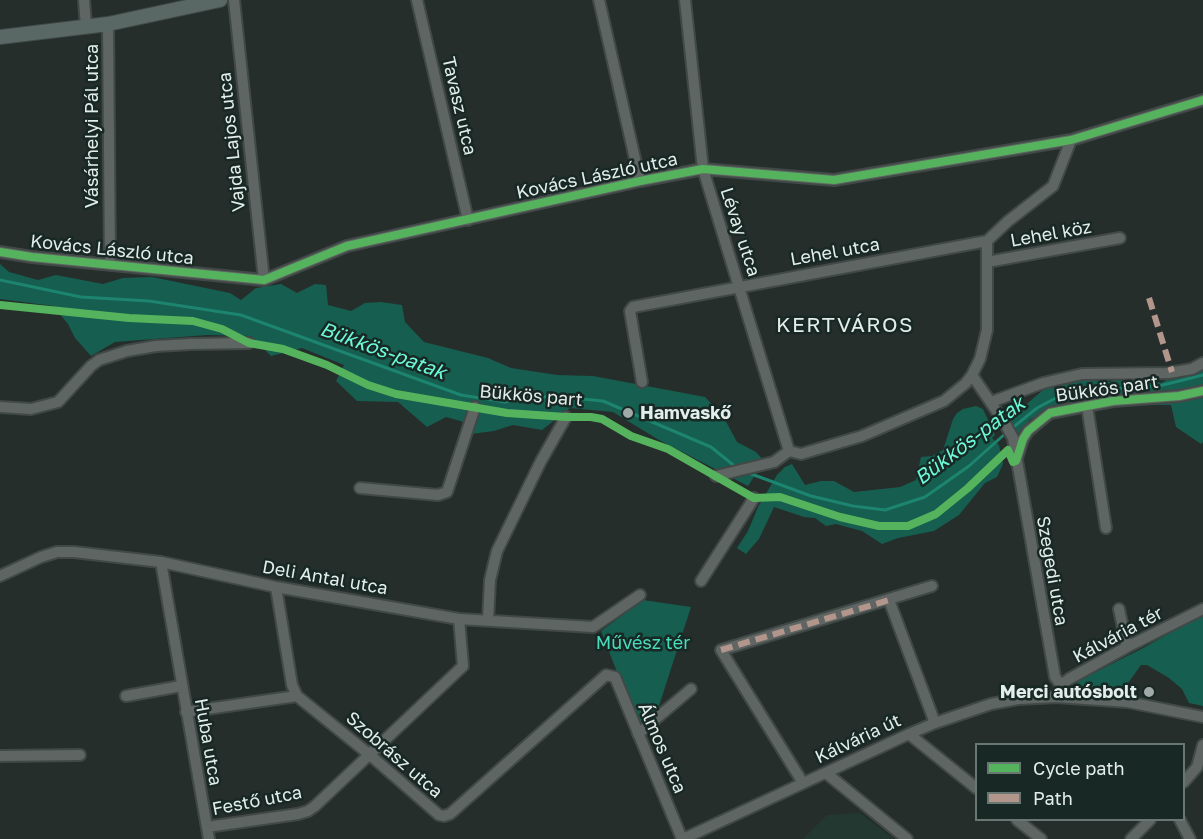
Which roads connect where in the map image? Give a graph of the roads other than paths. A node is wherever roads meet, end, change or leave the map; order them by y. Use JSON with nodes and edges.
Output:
{"nodes":[{"id":1,"x":84,"y":0,"type":"edge"},
{"id":2,"x":220,"y":0,"type":"edge"},
{"id":3,"x":234,"y":0,"type":"edge"},
{"id":4,"x":417,"y":0,"type":"edge"},
{"id":5,"x":599,"y":0,"type":"edge"},
{"id":6,"x":685,"y":0,"type":"edge"},
{"id":7,"x":108,"y":24,"type":"junction"},
{"id":8,"x":86,"y":26,"type":"junction"},
{"id":9,"x":0,"y":37,"type":"edge"},
{"id":10,"x":1203,"y":100,"type":"edge"},
{"id":11,"x":1071,"y":140,"type":"junction"},
{"id":12,"x":703,"y":169,"type":"junction"},
{"id":13,"x":640,"y":181,"type":"junction"},
{"id":14,"x":468,"y":220,"type":"junction"},
{"id":15,"x":1120,"y":238,"type":"dead end"},
{"id":16,"x":987,"y":241,"type":"junction"},
{"id":17,"x":0,"y":252,"type":"edge"},
{"id":18,"x":987,"y":262,"type":"junction"},
{"id":19,"x":110,"y":265,"type":"junction"},
{"id":20,"x":264,"y":280,"type":"junction"},
{"id":21,"x":740,"y":286,"type":"junction"},
{"id":22,"x":249,"y":343,"type":"dead end"},
{"id":23,"x":1203,"y":363,"type":"edge"},
{"id":24,"x":972,"y":375,"type":"junction"},
{"id":25,"x":642,"y":382,"type":"dead end"},
{"id":26,"x":1203,"y":391,"type":"edge"},
{"id":27,"x":991,"y":402,"type":"junction"},
{"id":28,"x":1087,"y":405,"type":"junction"},
{"id":29,"x":0,"y":407,"type":"edge"},
{"id":30,"x":475,"y":407,"type":"dead end"},
{"id":31,"x":566,"y":417,"type":"dead end"},
{"id":32,"x":789,"y":451,"type":"junction"},
{"id":33,"x":1016,"y":461,"type":"junction"},
{"id":34,"x":716,"y":476,"type":"dead end"},
{"id":35,"x":360,"y":488,"type":"dead end"},
{"id":36,"x":754,"y":498,"type":"dead end"},
{"id":37,"x":1106,"y":528,"type":"dead end"},
{"id":38,"x":161,"y":562,"type":"junction"},
{"id":39,"x":0,"y":576,"type":"edge"},
{"id":40,"x":700,"y":581,"type":"dead end"},
{"id":41,"x":932,"y":586,"type":"dead end"},
{"id":42,"x":276,"y":588,"type":"junction"},
{"id":43,"x":640,"y":595,"type":"dead end"},
{"id":44,"x":889,"y":600,"type":"junction"},
{"id":45,"x":1119,"y":609,"type":"dead end"},
{"id":46,"x":1203,"y":609,"type":"edge"},
{"id":47,"x":459,"y":618,"type":"junction"},
{"id":48,"x":488,"y":620,"type":"junction"},
{"id":49,"x":1127,"y":647,"type":"junction"},
{"id":50,"x":606,"y":675,"type":"joint"},
{"id":51,"x":1060,"y":685,"type":"junction"},
{"id":52,"x":181,"y":686,"type":"junction"},
{"id":53,"x":691,"y":689,"type":"dead end"},
{"id":54,"x":126,"y":696,"type":"dead end"},
{"id":55,"x":297,"y":696,"type":"junction"},
{"id":56,"x":1057,"y":697,"type":"junction"},
{"id":57,"x":186,"y":712,"type":"junction"},
{"id":58,"x":1203,"y":717,"type":"edge"},
{"id":59,"x":935,"y":723,"type":"junction"},
{"id":60,"x":638,"y":734,"type":"junction"},
{"id":61,"x":909,"y":734,"type":"junction"},
{"id":62,"x":1203,"y":745,"type":"edge"},
{"id":63,"x":370,"y":754,"type":"junction"},
{"id":64,"x":80,"y":755,"type":"dead end"},
{"id":65,"x":0,"y":756,"type":"edge"},
{"id":66,"x":1200,"y":765,"type":"edge"},
{"id":67,"x":826,"y":772,"type":"junction"},
{"id":68,"x":1185,"y":781,"type":"edge"},
{"id":69,"x":803,"y":783,"type":"junction"},
{"id":70,"x":975,"y":787,"type":"edge"},
{"id":71,"x":1019,"y":821,"type":"edge"},
{"id":72,"x":1148,"y":821,"type":"edge"},
{"id":73,"x":1181,"y":821,"type":"edge"},
{"id":74,"x":207,"y":827,"type":"junction"},
{"id":75,"x":208,"y":839,"type":"edge"},
{"id":76,"x":682,"y":839,"type":"edge"},
{"id":77,"x":907,"y":839,"type":"edge"},
{"id":78,"x":1041,"y":839,"type":"edge"},
{"id":79,"x":1131,"y":839,"type":"edge"},
{"id":80,"x":1190,"y":839,"type":"edge"}],
"edges":[{"from":1,"to":8,"type":"street"},
{"from":2,"to":7,"type":"main road"},
{"from":3,"to":20,"type":"street","name":"Vajda Lajos utca"},
{"from":4,"to":14,"type":"street","name":"Tavasz utca"},
{"from":5,"to":13,"type":"street"},
{"from":6,"to":12,"type":"street","name":"Lévay utca"},
{"from":7,"to":8,"type":"main road"},
{"from":7,"to":19,"type":"street","name":"Vásárhelyi Pál utca"},
{"from":8,"to":9,"type":"main road"},
{"from":10,"to":11,"type":"street","name":"Kovács László utca"},
{"from":11,"to":12,"type":"street","name":"Kovács László utca"},
{"from":11,"to":16,"type":"street"},
{"from":12,"to":13,"type":"street","name":"Kovács László utca"},
{"from":12,"to":21,"type":"street","name":"Lévay utca"},
{"from":13,"to":14,"type":"street","name":"Kovács László utca"},
{"from":14,"to":20,"type":"street","name":"Kovács László utca"},
{"from":15,"to":18,"type":"street","name":"Lehel köz"},
{"from":16,"to":18,"type":"street"},
{"from":16,"to":21,"type":"street","name":"Lehel utca"},
{"from":17,"to":19,"type":"street","name":"Kovács László utca"},
{"from":18,"to":24,"type":"street"},
{"from":19,"to":20,"type":"street","name":"Kovács László utca"},
{"from":21,"to":25,"type":"street","name":"Lehel utca"},
{"from":21,"to":32,"type":"street","name":"Lévay utca"},
{"from":22,"to":29,"type":"street"},
{"from":23,"to":27,"type":"street","name":"Bükkös part"},
{"from":24,"to":27,"type":"street","name":"Szegedi utca"},
{"from":24,"to":32,"type":"street"},
{"from":26,"to":28,"type":"street","name":"Bükkös part"},
{"from":27,"to":33,"type":"street","name":"Szegedi utca"},
{"from":28,"to":33,"type":"street","name":"Bükkös part"},
{"from":28,"to":37,"type":"street"},
{"from":30,"to":35,"type":"street"},
{"from":31,"to":48,"type":"street"},
{"from":32,"to":34,"type":"street"},
{"from":33,"to":51,"type":"street","name":"Szegedi utca"},
{"from":36,"to":40,"type":"street"},
{"from":38,"to":39,"type":"street","name":"Deli Antal utca"},
{"from":38,"to":42,"type":"street","name":"Deli Antal utca"},
{"from":38,"to":52,"type":"street","name":"Huba utca"},
{"from":41,"to":44,"type":"street"},
{"from":42,"to":47,"type":"street","name":"Deli Antal utca"},
{"from":42,"to":55,"type":"street"},
{"from":43,"to":48,"type":"street","name":"Deli Antal utca"},
{"from":44,"to":59,"type":"street"},
{"from":44,"to":69,"type":"street"},
{"from":45,"to":49,"type":"street"},
{"from":46,"to":49,"type":"street","name":"Kálvária tér"},
{"from":47,"to":48,"type":"street","name":"Deli Antal utca"},
{"from":47,"to":63,"type":"street","name":"Festő utca"},
{"from":49,"to":51,"type":"street","name":"Kálvária tér"},
{"from":50,"to":60,"type":"street","name":"Álmos utca"},
{"from":50,"to":63,"type":"street","name":"Szobrász utca"},
{"from":51,"to":56,"type":"street","name":"Kálvária tér"},
{"from":52,"to":54,"type":"street","name":"Huba utca"},
{"from":52,"to":57,"type":"street","name":"Huba utca"},
{"from":53,"to":60,"type":"street"},
{"from":55,"to":57,"type":"street"},
{"from":55,"to":63,"type":"street","name":"Szobrász utca"},
{"from":56,"to":58,"type":"street","name":"Kálvária út"},
{"from":56,"to":59,"type":"street","name":"Kálvária út"},
{"from":57,"to":74,"type":"street","name":"Huba utca"},
{"from":59,"to":61,"type":"street","name":"Kálvária út"},
{"from":60,"to":76,"type":"street","name":"Álmos utca"},
{"from":61,"to":67,"type":"street","name":"Kálvária út"},
{"from":61,"to":70,"type":"street"},
{"from":62,"to":66,"type":"street"},
{"from":63,"to":74,"type":"street","name":"Festő utca"},
{"from":64,"to":65,"type":"street"},
{"from":66,"to":68,"type":"street"},
{"from":67,"to":69,"type":"street","name":"Kálvária út"},
{"from":67,"to":77,"type":"street"},
{"from":69,"to":76,"type":"street","name":"Kálvária út"},
{"from":71,"to":78,"type":"street"},
{"from":72,"to":79,"type":"street"},
{"from":73,"to":80,"type":"street"},
{"from":74,"to":75,"type":"street","name":"Huba utca"}]}
